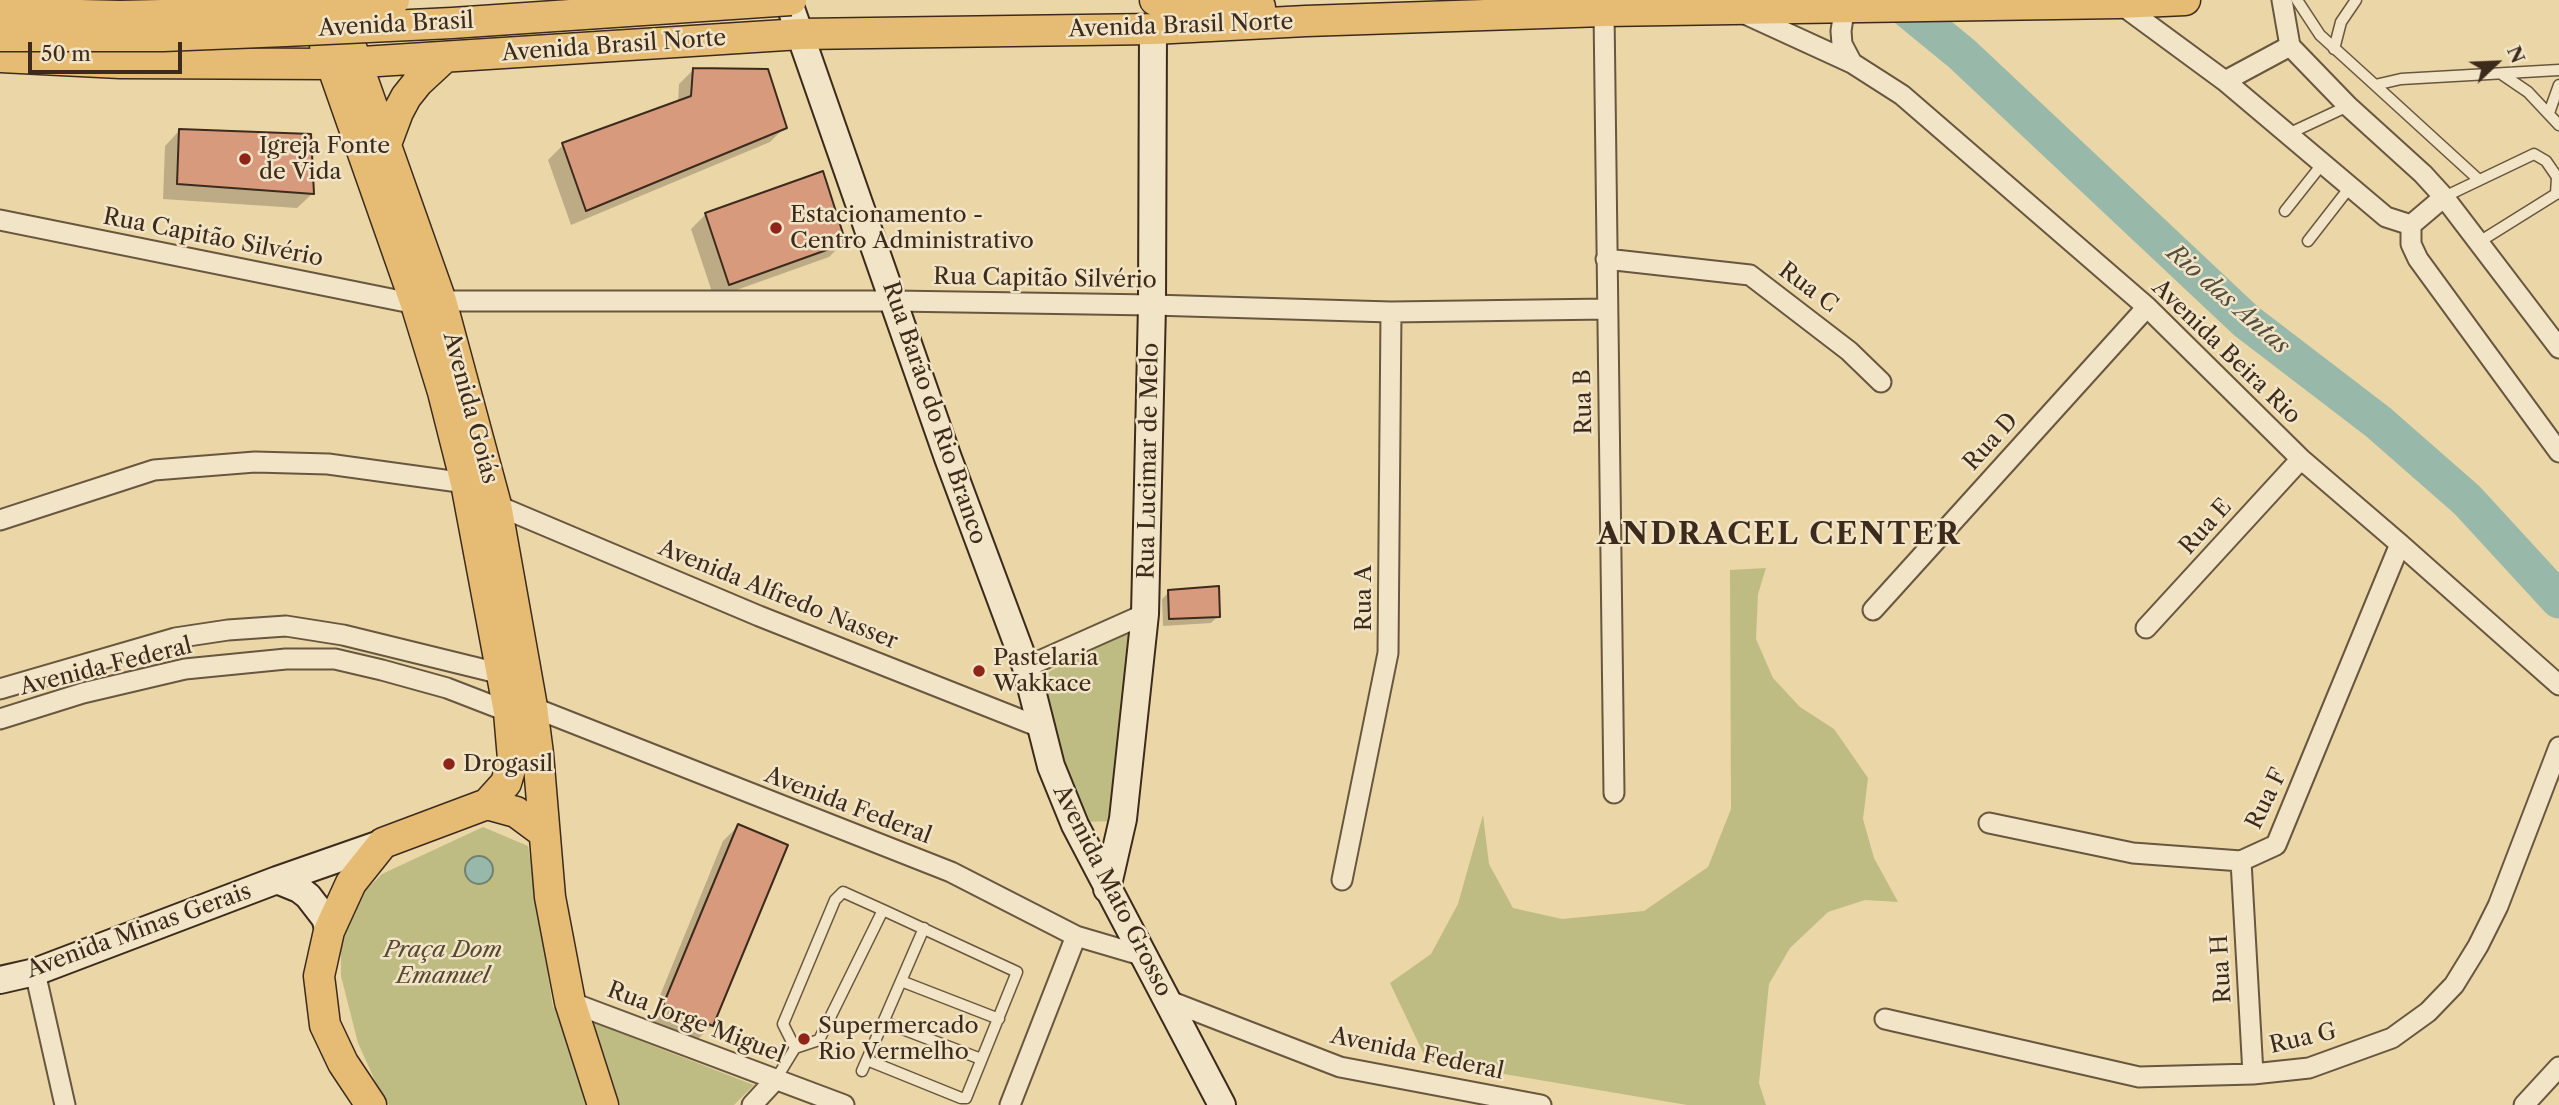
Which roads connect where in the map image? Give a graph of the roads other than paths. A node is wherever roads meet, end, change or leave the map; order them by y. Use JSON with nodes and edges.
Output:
{"nodes":[{"id":1,"x":310,"y":0,"type":"edge"},
{"id":2,"x":335,"y":0,"type":"edge"},
{"id":3,"x":394,"y":0,"type":"edge"},
{"id":4,"x":790,"y":0,"type":"edge"},
{"id":5,"x":1155,"y":0,"type":"edge"},
{"id":6,"x":2185,"y":0,"type":"edge"},
{"id":7,"x":2282,"y":0,"type":"edge"},
{"id":8,"x":2297,"y":0,"type":"edge"},
{"id":9,"x":2356,"y":0,"type":"edge"},
{"id":10,"x":2119,"y":3,"type":"junction"},
{"id":11,"x":1856,"y":6,"type":"junction"},
{"id":12,"x":1604,"y":11,"type":"junction"},
{"id":13,"x":1738,"y":11,"type":"junction"},
{"id":14,"x":0,"y":13,"type":"edge"},
{"id":15,"x":1306,"y":20,"type":"junction"},
{"id":16,"x":1153,"y":29,"type":"junction"},
{"id":17,"x":801,"y":34,"type":"junction"},
{"id":18,"x":0,"y":36,"type":"edge"},
{"id":19,"x":2290,"y":46,"type":"junction"},
{"id":20,"x":2334,"y":49,"type":"junction"},
{"id":21,"x":0,"y":57,"type":"edge"},
{"id":22,"x":445,"y":57,"type":"junction"},
{"id":23,"x":1852,"y":63,"type":"junction"},
{"id":24,"x":344,"y":64,"type":"junction"},
{"id":25,"x":2559,"y":70,"type":"edge"},
{"id":26,"x":2502,"y":75,"type":"junction"},
{"id":27,"x":2225,"y":81,"type":"junction"},
{"id":28,"x":2375,"y":85,"type":"junction"},
{"id":29,"x":2559,"y":85,"type":"edge"},
{"id":30,"x":2348,"y":106,"type":"junction"},
{"id":31,"x":2549,"y":113,"type":"junction"},
{"id":32,"x":2559,"y":125,"type":"edge"},
{"id":33,"x":2287,"y":134,"type":"junction"},
{"id":34,"x":386,"y":144,"type":"junction"},
{"id":35,"x":2323,"y":163,"type":"junction"},
{"id":36,"x":2479,"y":180,"type":"junction"},
{"id":37,"x":2350,"y":187,"type":"junction"},
{"id":38,"x":2444,"y":197,"type":"junction"},
{"id":39,"x":2285,"y":211,"type":"dead end"},
{"id":40,"x":0,"y":220,"type":"edge"},
{"id":41,"x":2411,"y":225,"type":"junction"},
{"id":42,"x":2308,"y":241,"type":"dead end"},
{"id":43,"x":2479,"y":242,"type":"junction"},
{"id":44,"x":1606,"y":259,"type":"junction"},
{"id":45,"x":895,"y":301,"type":"junction"},
{"id":46,"x":428,"y":302,"type":"junction"},
{"id":47,"x":1152,"y":304,"type":"junction"},
{"id":48,"x":2147,"y":307,"type":"junction"},
{"id":49,"x":1607,"y":309,"type":"junction"},
{"id":50,"x":1391,"y":312,"type":"junction"},
{"id":51,"x":2559,"y":348,"type":"edge"},
{"id":52,"x":1881,"y":382,"type":"dead end"},
{"id":53,"x":2559,"y":452,"type":"edge"},
{"id":54,"x":2301,"y":459,"type":"junction"},
{"id":55,"x":466,"y":483,"type":"junction"},
{"id":56,"x":496,"y":505,"type":"junction"},
{"id":57,"x":0,"y":520,"type":"edge"},
{"id":58,"x":2400,"y":544,"type":"junction"},
{"id":59,"x":1873,"y":610,"type":"dead end"},
{"id":60,"x":1145,"y":614,"type":"junction"},
{"id":61,"x":2146,"y":628,"type":"dead end"},
{"id":62,"x":175,"y":638,"type":"junction"},
{"id":63,"x":1026,"y":667,"type":"junction"},
{"id":64,"x":185,"y":669,"type":"junction"},
{"id":65,"x":502,"y":674,"type":"junction"},
{"id":66,"x":2559,"y":685,"type":"edge"},
{"id":67,"x":0,"y":689,"type":"edge"},
{"id":68,"x":521,"y":710,"type":"junction"},
{"id":69,"x":0,"y":719,"type":"edge"},
{"id":70,"x":1042,"y":728,"type":"junction"},
{"id":71,"x":2559,"y":747,"type":"edge"},
{"id":72,"x":1614,"y":793,"type":"dead end"},
{"id":73,"x":487,"y":804,"type":"junction"},
{"id":74,"x":1989,"y":822,"type":"dead end"},
{"id":75,"x":543,"y":832,"type":"junction"},
{"id":76,"x":383,"y":843,"type":"junction"},
{"id":77,"x":2241,"y":861,"type":"junction"},
{"id":78,"x":277,"y":880,"type":"junction"},
{"id":79,"x":1342,"y":880,"type":"dead end"},
{"id":80,"x":1107,"y":889,"type":"junction"},
{"id":81,"x":883,"y":909,"type":"junction"},
{"id":82,"x":924,"y":928,"type":"junction"},
{"id":83,"x":329,"y":931,"type":"junction"},
{"id":84,"x":1076,"y":936,"type":"junction"},
{"id":85,"x":1144,"y":956,"type":"junction"},
{"id":86,"x":35,"y":972,"type":"junction"},
{"id":87,"x":0,"y":980,"type":"edge"},
{"id":88,"x":901,"y":981,"type":"junction"},
{"id":89,"x":1167,"y":1000,"type":"junction"},
{"id":90,"x":570,"y":1002,"type":"junction"},
{"id":91,"x":1885,"y":1018,"type":"dead end"},
{"id":92,"x":999,"y":1019,"type":"junction"},
{"id":93,"x":884,"y":1022,"type":"junction"},
{"id":94,"x":795,"y":1048,"type":"junction"},
{"id":95,"x":981,"y":1059,"type":"junction"},
{"id":96,"x":867,"y":1060,"type":"junction"},
{"id":97,"x":2559,"y":1067,"type":"edge"},
{"id":98,"x":862,"y":1072,"type":"dead end"},
{"id":99,"x":2253,"y":1074,"type":"junction"},
{"id":100,"x":776,"y":1079,"type":"junction"},
{"id":101,"x":367,"y":1103,"type":"edge"},
{"id":102,"x":65,"y":1105,"type":"edge"},
{"id":103,"x":603,"y":1105,"type":"edge"},
{"id":104,"x":752,"y":1105,"type":"edge"},
{"id":105,"x":844,"y":1105,"type":"edge"},
{"id":106,"x":1010,"y":1105,"type":"edge"},
{"id":107,"x":1222,"y":1105,"type":"edge"},
{"id":108,"x":1541,"y":1105,"type":"edge"},
{"id":109,"x":2524,"y":1105,"type":"edge"}],
"edges":[{"from":1,"to":24,"type":"main road","name":"Avenida Goiás"},
{"from":2,"to":24,"type":"main road","name":"Avenida Goiás"},
{"from":3,"to":14,"type":"main road","name":"Avenida Brasil","bridge":true},
{"from":4,"to":17,"type":"main road","name":"Rua Barão do Rio Branco"},
{"from":4,"to":18,"type":"main road","name":"Avenida Brasil","bridge":true},
{"from":5,"to":15,"type":"main road"},
{"from":6,"to":10,"type":"main road"},
{"from":7,"to":19,"type":"street"},
{"from":8,"to":20,"type":"lane"},
{"from":9,"to":20,"type":"lane"},
{"from":10,"to":11,"type":"main road","name":"Avenida Brasil Norte"},
{"from":10,"to":27,"type":"street"},
{"from":11,"to":13,"type":"main road","name":"Avenida Brasil Norte"},
{"from":11,"to":23,"type":"street"},
{"from":12,"to":13,"type":"main road","name":"Avenida Brasil Norte"},
{"from":12,"to":15,"type":"main road","name":"Avenida Brasil Norte"},
{"from":12,"to":44,"type":"street","name":"Rua B"},
{"from":13,"to":23,"type":"street","name":"Avenida Beira Rio"},
{"from":15,"to":16,"type":"main road","name":"Avenida Brasil Norte"},
{"from":16,"to":17,"type":"main road","name":"Avenida Brasil Norte"},
{"from":16,"to":47,"type":"main road","name":"Rua Lucimar de Melo"},
{"from":17,"to":22,"type":"main road","name":"Avenida Brasil Norte"},
{"from":17,"to":45,"type":"main road","name":"Rua Barão do Rio Branco"},
{"from":19,"to":27,"type":"street"},
{"from":19,"to":30,"type":"street"},
{"from":20,"to":28,"type":"lane"},
{"from":21,"to":24,"type":"main road","name":"Avenida Brasil Norte"},
{"from":22,"to":24,"type":"main road","name":"Avenida Brasil Norte"},
{"from":22,"to":34,"type":"main road"},
{"from":23,"to":48,"type":"street","name":"Avenida Beira Rio"},
{"from":24,"to":34,"type":"main road","name":"Avenida Goiás"},
{"from":24,"to":46,"type":"main road","name":"Avenida Goiás"},
{"from":25,"to":26,"type":"lane"},
{"from":26,"to":28,"type":"lane"},
{"from":26,"to":31,"type":"lane"},
{"from":27,"to":33,"type":"street"},
{"from":28,"to":36,"type":"lane"},
{"from":29,"to":31,"type":"lane"},
{"from":30,"to":33,"type":"lane"},
{"from":30,"to":38,"type":"street"},
{"from":31,"to":32,"type":"lane"},
{"from":33,"to":35,"type":"street"},
{"from":34,"to":46,"type":"main road","name":"Avenida Goiás"},
{"from":35,"to":37,"type":"street"},
{"from":35,"to":39,"type":"lane"},
{"from":36,"to":38,"type":"lane"},
{"from":36,"to":43,"type":"lane"},
{"from":37,"to":41,"type":"street"},
{"from":37,"to":42,"type":"lane"},
{"from":38,"to":41,"type":"street"},
{"from":38,"to":43,"type":"street"},
{"from":40,"to":46,"type":"street","name":"Rua Capitão Silvério"},
{"from":41,"to":53,"type":"street"},
{"from":43,"to":51,"type":"street"},
{"from":44,"to":49,"type":"street","name":"Rua B"},
{"from":44,"to":52,"type":"street","name":"Rua C"},
{"from":45,"to":46,"type":"street","name":"Rua Capitão Silvério"},
{"from":45,"to":47,"type":"street","name":"Rua Capitão Silvério"},
{"from":45,"to":63,"type":"main road","name":"Rua Barão do Rio Branco"},
{"from":46,"to":55,"type":"main road","name":"Avenida Goiás"},
{"from":46,"to":56,"type":"main road","name":"Avenida Goiás"},
{"from":47,"to":50,"type":"street","name":"Rua Capitão Silvério"},
{"from":47,"to":60,"type":"main road","name":"Rua Lucimar de Melo"},
{"from":48,"to":54,"type":"street","name":"Avenida Beira Rio"},
{"from":48,"to":59,"type":"street","name":"Rua D"},
{"from":49,"to":50,"type":"street","name":"Rua Capitão Silvério"},
{"from":49,"to":72,"type":"street","name":"Rua B"},
{"from":50,"to":79,"type":"street","name":"Rua A"},
{"from":54,"to":58,"type":"street","name":"Avenida Beira Rio"},
{"from":54,"to":61,"type":"street","name":"Rua E"},
{"from":55,"to":57,"type":"street"},
{"from":55,"to":65,"type":"main road","name":"Avenida Goiás"},
{"from":56,"to":68,"type":"main road","name":"Avenida Goiás"},
{"from":56,"to":70,"type":"street","name":"Avenida Alfredo Nasser"},
{"from":58,"to":66,"type":"street","name":"Avenida Beira Rio"},
{"from":58,"to":77,"type":"street","name":"Rua F"},
{"from":60,"to":63,"type":"street"},
{"from":60,"to":80,"type":"main road","name":"Rua Lucimar de Melo"},
{"from":62,"to":64,"type":"street"},
{"from":62,"to":65,"type":"street","name":"Avenida Federal"},
{"from":62,"to":67,"type":"street","name":"Avenida Federal"},
{"from":63,"to":70,"type":"main road","name":"Avenida Mato Grosso"},
{"from":64,"to":68,"type":"street","name":"Avenida Federal"},
{"from":64,"to":69,"type":"street","name":"Avenida Federal"},
{"from":65,"to":68,"type":"main road","name":"Avenida Goiás"},
{"from":68,"to":73,"type":"main road","name":"Avenida Goiás"},
{"from":68,"to":75,"type":"main road","name":"Avenida Goiás"},
{"from":68,"to":84,"type":"street","name":"Avenida Federal"},
{"from":70,"to":80,"type":"main road","name":"Avenida Mato Grosso"},
{"from":71,"to":99,"type":"street","name":"Rua G"},
{"from":73,"to":75,"type":"main road"},
{"from":73,"to":76,"type":"main road","name":"Avenida Minas Gerais"},
{"from":74,"to":77,"type":"street","name":"Rua F"},
{"from":75,"to":90,"type":"main road"},
{"from":76,"to":78,"type":"main road","name":"Avenida Minas Gerais"},
{"from":76,"to":83,"type":"main road"},
{"from":77,"to":99,"type":"street","name":"Rua H"},
{"from":78,"to":83,"type":"main road","name":"Avenida Minas Gerais"},
{"from":78,"to":86,"type":"main road","name":"Avenida Minas Gerais"},
{"from":80,"to":85,"type":"main road","name":"Avenida Mato Grosso"},
{"from":81,"to":82,"type":"lane"},
{"from":81,"to":94,"type":"lane"},
{"from":81,"to":94,"type":"lane"},
{"from":82,"to":88,"type":"lane"},
{"from":82,"to":92,"type":"lane"},
{"from":83,"to":101,"type":"main road"},
{"from":84,"to":85,"type":"street","name":"Avenida Federal"},
{"from":84,"to":106,"type":"street"},
{"from":85,"to":89,"type":"main road","name":"Avenida Mato Grosso"},
{"from":86,"to":87,"type":"main road","name":"Avenida Minas Gerais"},
{"from":86,"to":102,"type":"street"},
{"from":88,"to":92,"type":"lane"},
{"from":88,"to":93,"type":"lane"},
{"from":89,"to":107,"type":"main road","name":"Avenida Mato Grosso"},
{"from":89,"to":108,"type":"street","name":"Avenida Federal"},
{"from":90,"to":100,"type":"street","name":"Rua Jorge Miguel"},
{"from":90,"to":103,"type":"main road"},
{"from":91,"to":99,"type":"street","name":"Rua G"},
{"from":92,"to":95,"type":"lane"},
{"from":93,"to":95,"type":"lane"},
{"from":93,"to":96,"type":"lane"},
{"from":94,"to":100,"type":"lane"},
{"from":95,"to":96,"type":"lane"},
{"from":96,"to":98,"type":"lane"},
{"from":97,"to":109,"type":"street"},
{"from":100,"to":104,"type":"street"},
{"from":100,"to":105,"type":"street","name":"Rua Jorge Miguel"}]}
